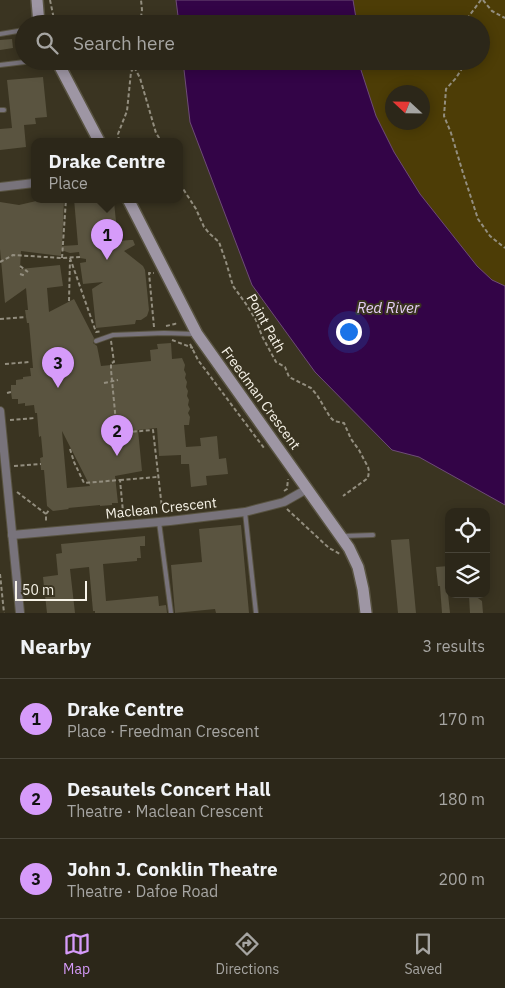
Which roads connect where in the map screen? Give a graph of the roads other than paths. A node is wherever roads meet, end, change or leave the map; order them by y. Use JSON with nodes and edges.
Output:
{"nodes":[{"id":1,"x":37,"y":0,"type":"edge"},
{"id":2,"x":38,"y":15,"type":"edge"},
{"id":3,"x":15,"y":32,"type":"edge"},
{"id":4,"x":0,"y":34,"type":"edge"},
{"id":5,"x":15,"y":63,"type":"edge"},
{"id":6,"x":0,"y":65,"type":"edge"},
{"id":7,"x":62,"y":70,"type":"edge"},
{"id":8,"x":97,"y":138,"type":"edge"},
{"id":9,"x":31,"y":183,"type":"edge"},
{"id":10,"x":0,"y":187,"type":"edge"},
{"id":11,"x":130,"y":203,"type":"edge"},
{"id":12,"x":197,"y":334,"type":"junction"},
{"id":13,"x":96,"y":341,"type":"dead end"},
{"id":14,"x":0,"y":411,"type":"edge"},
{"id":15,"x":3,"y":466,"type":"edge"},
{"id":16,"x":307,"y":489,"type":"junction"},
{"id":17,"x":245,"y":512,"type":"junction"},
{"id":18,"x":159,"y":522,"type":"junction"},
{"id":19,"x":12,"y":535,"type":"junction"},
{"id":20,"x":373,"y":535,"type":"dead end"},
{"id":21,"x":341,"y":536,"type":"junction"},
{"id":22,"x":257,"y":551,"type":"dead end"},
{"id":23,"x":250,"y":552,"type":"junction"},
{"id":24,"x":253,"y":580,"type":"junction"},
{"id":25,"x":259,"y":580,"type":"dead end"},
{"id":26,"x":262,"y":608,"type":"dead end"},
{"id":27,"x":256,"y":611,"type":"edge"},
{"id":28,"x":20,"y":613,"type":"edge"},
{"id":29,"x":171,"y":613,"type":"edge"},
{"id":30,"x":366,"y":613,"type":"edge"}],
"edges":[{"from":1,"to":2,"type":"street"},
{"from":3,"to":4,"type":"lane"},
{"from":5,"to":6,"type":"lane"},
{"from":7,"to":8,"type":"street"},
{"from":9,"to":10,"type":"street"},
{"from":11,"to":12,"type":"street","name":"Freedman Crescent"},
{"from":12,"to":13,"type":"lane"},
{"from":12,"to":16,"type":"street","name":"Freedman Crescent"},
{"from":14,"to":15,"type":"street"},
{"from":15,"to":19,"type":"street"},
{"from":16,"to":17,"type":"street","name":"Maclean Crescent"},
{"from":16,"to":21,"type":"street","name":"Freedman Crescent"},
{"from":17,"to":18,"type":"street","name":"Maclean Crescent"},
{"from":17,"to":23,"type":"lane"},
{"from":18,"to":19,"type":"street","name":"Maclean Crescent"},
{"from":18,"to":29,"type":"lane"},
{"from":19,"to":28,"type":"street"},
{"from":20,"to":21,"type":"lane"},
{"from":21,"to":30,"type":"street","name":"Freedman Crescent"},
{"from":22,"to":23,"type":"lane"},
{"from":23,"to":24,"type":"lane"},
{"from":24,"to":25,"type":"lane"},
{"from":24,"to":27,"type":"lane"},
{"from":26,"to":27,"type":"lane"}]}
